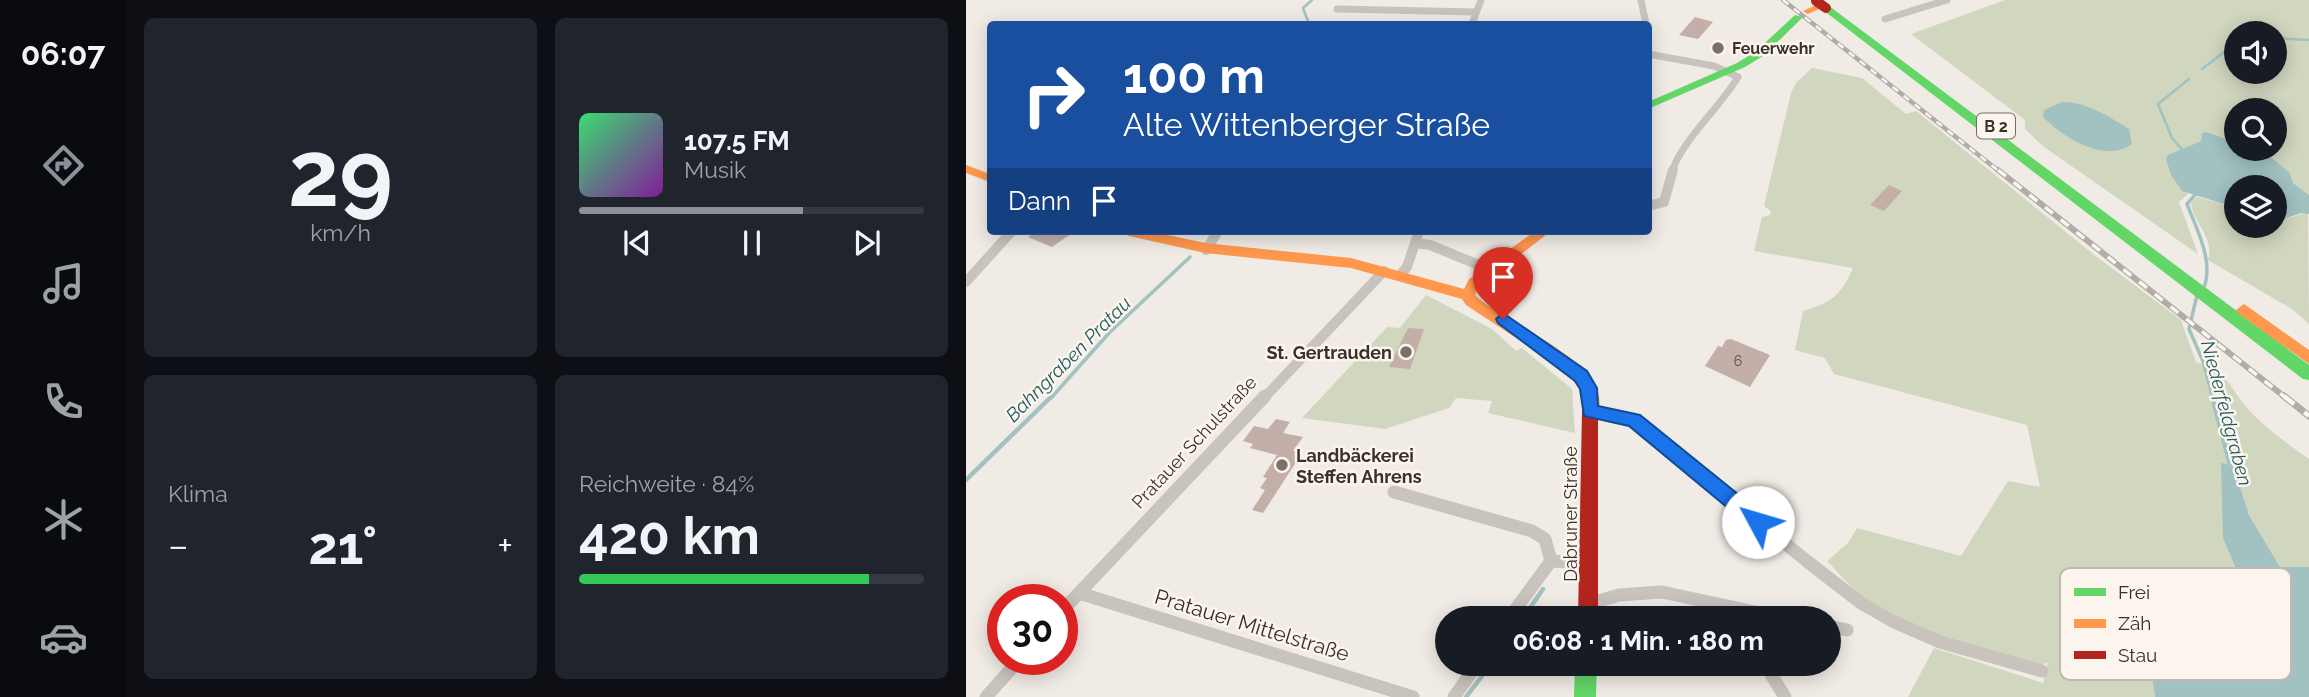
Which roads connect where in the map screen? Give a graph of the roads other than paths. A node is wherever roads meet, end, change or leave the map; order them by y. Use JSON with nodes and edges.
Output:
{"nodes":[{"id":1,"x":1481,"y":0,"type":"edge"},
{"id":2,"x":1641,"y":0,"type":"edge"},
{"id":3,"x":1947,"y":0,"type":"edge"},
{"id":4,"x":1818,"y":6,"type":"edge"},
{"id":5,"x":1336,"y":9,"type":"dead end"},
{"id":6,"x":1476,"y":12,"type":"junction"},
{"id":7,"x":1885,"y":19,"type":"dead end"},
{"id":8,"x":1473,"y":21,"type":"edge"},
{"id":9,"x":1645,"y":21,"type":"edge"},
{"id":10,"x":1652,"y":54,"type":"edge"},
{"id":11,"x":1727,"y":72,"type":"junction"},
{"id":12,"x":1652,"y":104,"type":"edge"},
{"id":13,"x":966,"y":169,"type":"edge"},
{"id":14,"x":987,"y":177,"type":"edge"},
{"id":15,"x":1652,"y":205,"type":"edge"},
{"id":16,"x":1008,"y":235,"type":"edge"},
{"id":17,"x":1142,"y":235,"type":"edge"},
{"id":18,"x":1216,"y":235,"type":"edge"},
{"id":19,"x":1418,"y":235,"type":"edge"},
{"id":20,"x":1539,"y":235,"type":"edge"},
{"id":21,"x":1415,"y":243,"type":"junction"},
{"id":22,"x":1206,"y":250,"type":"junction"},
{"id":23,"x":1491,"y":270,"type":"junction"},
{"id":24,"x":1392,"y":273,"type":"junction"},
{"id":25,"x":966,"y":282,"type":"edge"},
{"id":26,"x":1468,"y":295,"type":"junction"},
{"id":27,"x":2286,"y":349,"type":"junction"},
{"id":28,"x":2309,"y":358,"type":"edge"},
{"id":29,"x":2309,"y":374,"type":"edge"},
{"id":30,"x":1590,"y":411,"type":"junction"},
{"id":31,"x":1394,"y":492,"type":"dead end"},
{"id":32,"x":1551,"y":561,"type":"junction"},
{"id":33,"x":1589,"y":563,"type":"junction"},
{"id":34,"x":1079,"y":593,"type":"joint"},
{"id":35,"x":1519,"y":606,"type":"edge"},
{"id":36,"x":1588,"y":606,"type":"edge"},
{"id":37,"x":1603,"y":606,"type":"edge"},
{"id":38,"x":1704,"y":606,"type":"edge"},
{"id":39,"x":1841,"y":629,"type":"edge"},
{"id":40,"x":1847,"y":630,"type":"dead end"},
{"id":41,"x":2042,"y":671,"type":"dead end"},
{"id":42,"x":1006,"y":675,"type":"edge"},
{"id":43,"x":1469,"y":676,"type":"edge"},
{"id":44,"x":1586,"y":676,"type":"edge"},
{"id":45,"x":1772,"y":676,"type":"edge"},
{"id":46,"x":986,"y":697,"type":"edge"},
{"id":47,"x":1413,"y":697,"type":"edge"},
{"id":48,"x":1454,"y":697,"type":"edge"},
{"id":49,"x":1585,"y":697,"type":"edge"},
{"id":50,"x":1785,"y":697,"type":"edge"}],
"edges":[{"from":1,"to":6,"type":"street"},
{"from":2,"to":9,"type":"street"},
{"from":3,"to":7,"type":"street"},
{"from":4,"to":11,"type":"street"},
{"from":4,"to":27,"type":"street","number":"B 2"},
{"from":5,"to":6,"type":"street"},
{"from":6,"to":8,"type":"street"},
{"from":10,"to":11,"type":"street"},
{"from":11,"to":12,"type":"street"},
{"from":11,"to":15,"type":"street"},
{"from":13,"to":14,"type":"street"},
{"from":16,"to":25,"type":"street"},
{"from":17,"to":22,"type":"street"},
{"from":18,"to":22,"type":"street"},
{"from":19,"to":21,"type":"street","name":"Pratauer Schulstraße"},
{"from":20,"to":23,"type":"street"},
{"from":21,"to":23,"type":"street"},
{"from":21,"to":24,"type":"street","name":"Pratauer Schulstraße"},
{"from":22,"to":24,"type":"street"},
{"from":23,"to":26,"type":"street"},
{"from":24,"to":26,"type":"street"},
{"from":24,"to":34,"type":"street","name":"Pratauer Schulstraße"},
{"from":26,"to":30,"type":"street","name":"Dabruner Straße"},
{"from":27,"to":28,"type":"street","number":"B 2"},
{"from":27,"to":29,"type":"street","number":"B 2"},
{"from":30,"to":33,"type":"street","name":"Dabruner Straße"},
{"from":30,"to":41,"type":"street"},
{"from":31,"to":32,"type":"street"},
{"from":32,"to":33,"type":"street"},
{"from":32,"to":35,"type":"street"},
{"from":33,"to":36,"type":"street","name":"Dabruner Straße"},
{"from":34,"to":47,"type":"street","name":"Pratauer Mittelstraße"},
{"from":37,"to":38,"type":"street"},
{"from":39,"to":40,"type":"street"},
{"from":42,"to":46,"type":"street"},
{"from":43,"to":48,"type":"street"},
{"from":44,"to":49,"type":"street"},
{"from":45,"to":50,"type":"street"}]}
